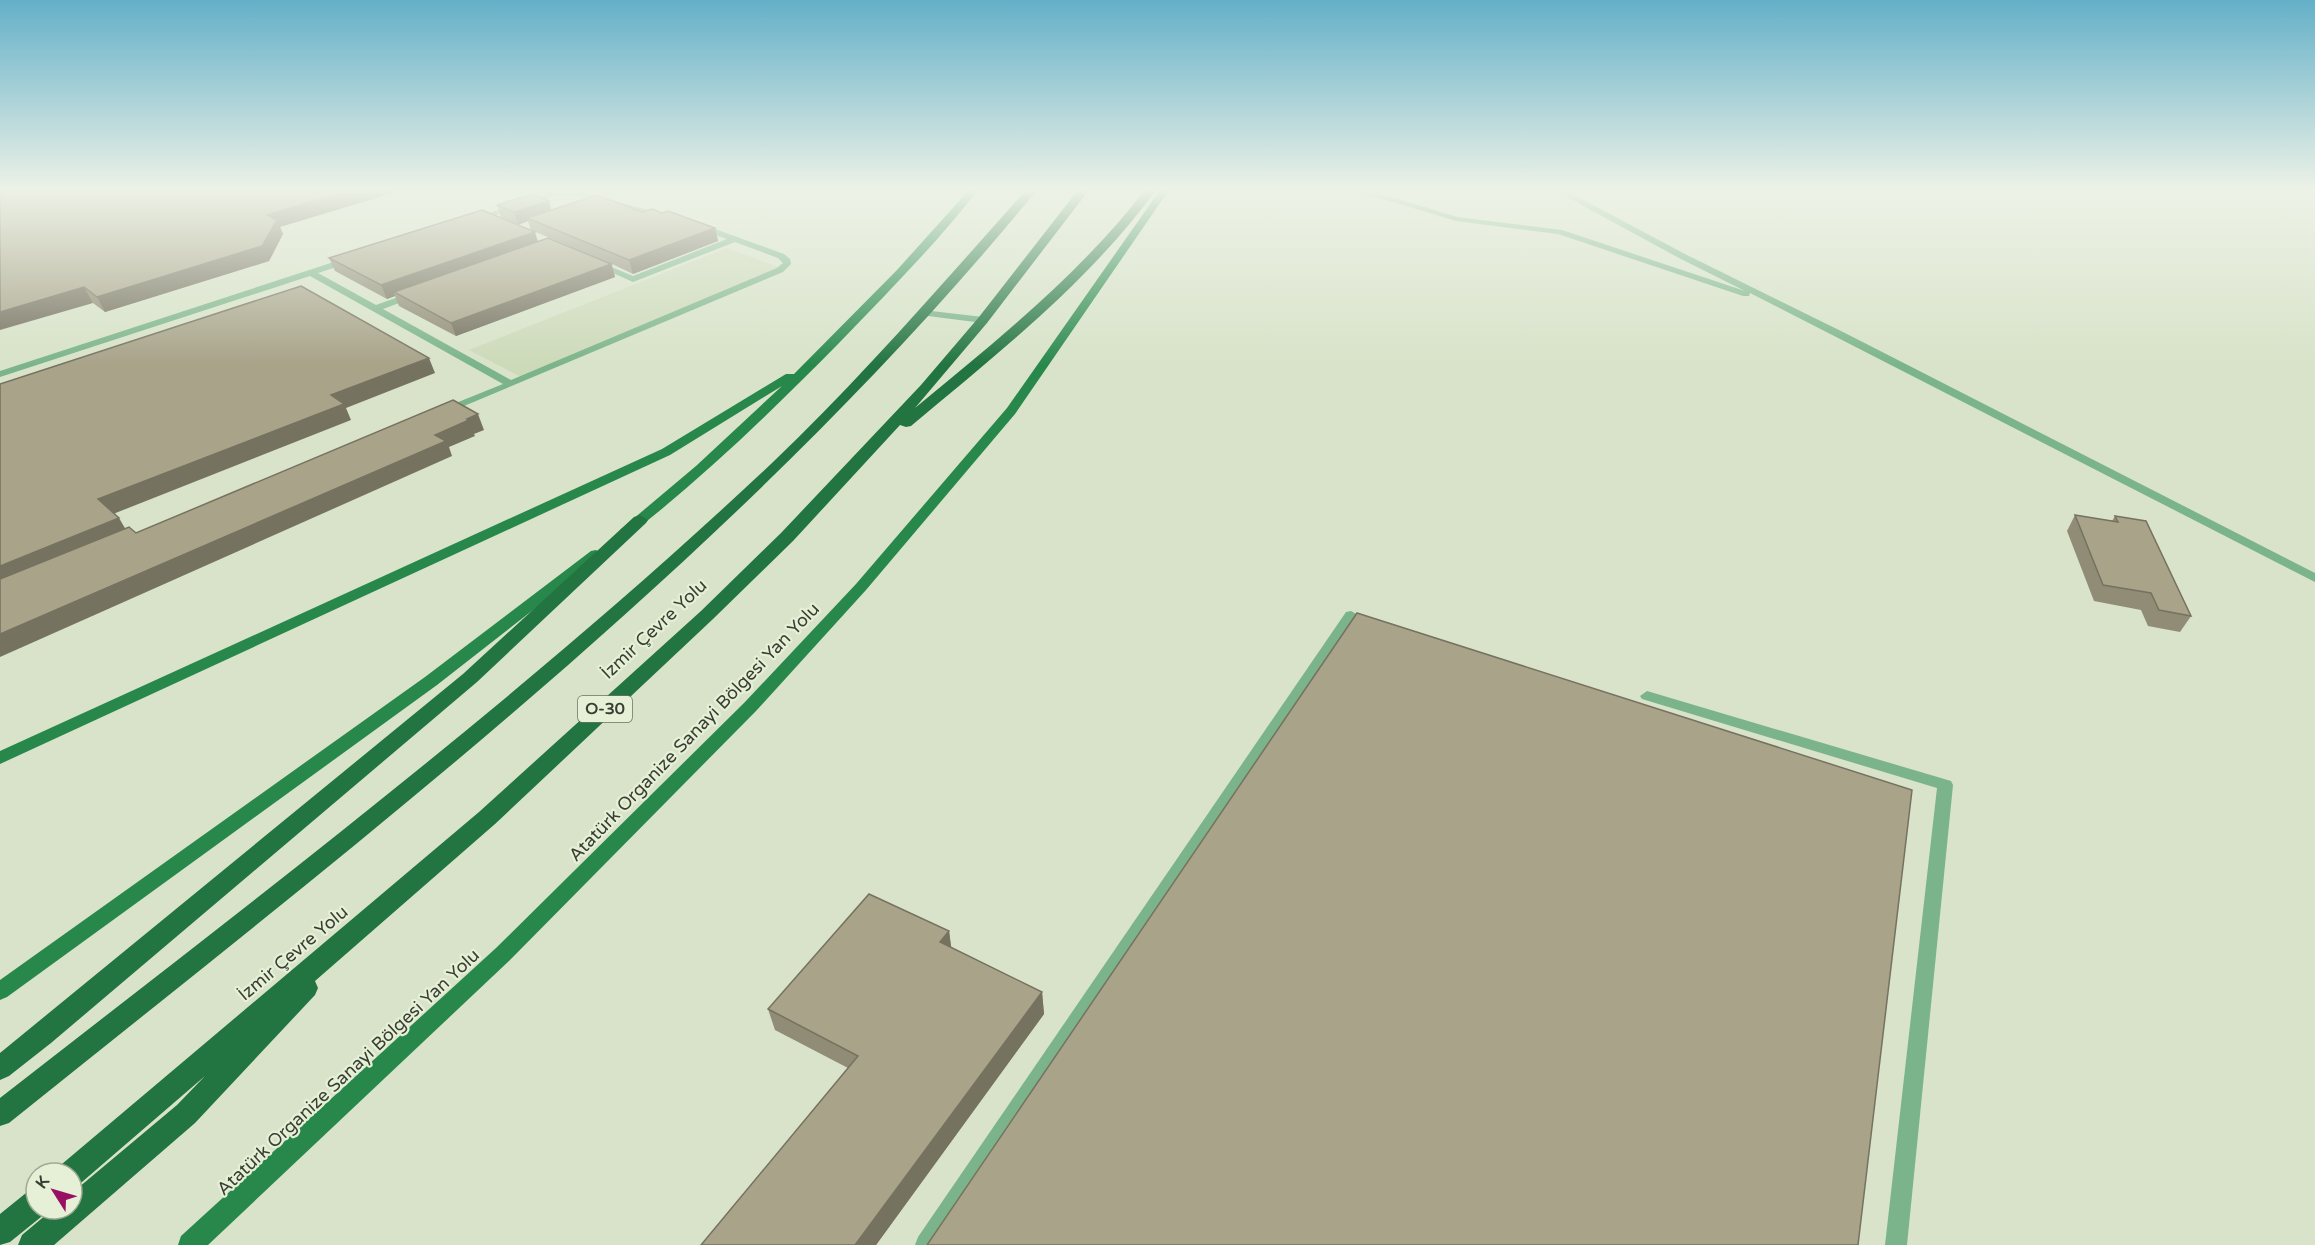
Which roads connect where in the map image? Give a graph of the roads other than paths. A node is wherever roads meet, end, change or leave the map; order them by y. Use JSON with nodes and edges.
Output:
{"nodes":[{"id":1,"x":713,"y":248,"type":"edge"},
{"id":2,"x":759,"y":248,"type":"edge"},
{"id":3,"x":922,"y":248,"type":"edge"},
{"id":4,"x":981,"y":248,"type":"edge"},
{"id":5,"x":1039,"y":248,"type":"edge"},
{"id":6,"x":1104,"y":248,"type":"edge"},
{"id":7,"x":1125,"y":248,"type":"edge"},
{"id":8,"x":1607,"y":248,"type":"edge"},
{"id":9,"x":1671,"y":248,"type":"edge"},
{"id":10,"x":354,"y":259,"type":"edge"},
{"id":11,"x":592,"y":262,"type":"edge"},
{"id":12,"x":311,"y":273,"type":"junction"},
{"id":13,"x":420,"y":293,"type":"edge"},
{"id":14,"x":1775,"y":302,"type":"junction"},
{"id":15,"x":375,"y":309,"type":"junction"},
{"id":16,"x":923,"y":313,"type":"junction"},
{"id":17,"x":983,"y":320,"type":"junction"},
{"id":18,"x":818,"y":358,"type":"junction"},
{"id":19,"x":0,"y":374,"type":"edge"},
{"id":20,"x":511,"y":384,"type":"junction"},
{"id":21,"x":435,"y":415,"type":"edge"},
{"id":22,"x":845,"y":475,"type":"junction"},
{"id":23,"x":640,"y":520,"type":"junction"},
{"id":24,"x":2315,"y":578,"type":"edge"},
{"id":25,"x":1351,"y":615,"type":"dead end"},
{"id":26,"x":1647,"y":696,"type":"dead end"},
{"id":27,"x":0,"y":758,"type":"edge"},
{"id":28,"x":372,"y":918,"type":"junction"},
{"id":29,"x":0,"y":991,"type":"edge"},
{"id":30,"x":0,"y":1068,"type":"edge"},
{"id":31,"x":0,"y":1114,"type":"edge"},
{"id":32,"x":84,"y":1163,"type":"edge"},
{"id":33,"x":24,"y":1213,"type":"edge"},
{"id":34,"x":0,"y":1232,"type":"edge"},
{"id":35,"x":32,"y":1245,"type":"edge"},
{"id":36,"x":190,"y":1245,"type":"edge"},
{"id":37,"x":926,"y":1245,"type":"edge"},
{"id":38,"x":1896,"y":1245,"type":"edge"}],
"edges":[{"from":1,"to":11,"type":"lane"},
{"from":2,"to":20,"type":"lane"},
{"from":3,"to":18,"type":"main road"},
{"from":4,"to":16,"type":"highway","name":"İzmir Çevre Yolu"},
{"from":5,"to":17,"type":"highway","name":"İzmir Çevre Yolu","number":"O-30"},
{"from":6,"to":22,"type":"highway"},
{"from":7,"to":36,"type":"main road","name":"Atatürk Organize Sanayi Bölgesi Yan Yolu"},
{"from":8,"to":14,"type":"lane"},
{"from":9,"to":14,"type":"lane"},
{"from":10,"to":12,"type":"lane"},
{"from":12,"to":15,"type":"lane"},
{"from":12,"to":19,"type":"lane"},
{"from":13,"to":15,"type":"lane"},
{"from":14,"to":24,"type":"lane"},
{"from":15,"to":20,"type":"lane"},
{"from":16,"to":17,"type":"lane"},
{"from":16,"to":31,"type":"highway","name":"İzmir Çevre Yolu"},
{"from":17,"to":22,"type":"highway","name":"İzmir Çevre Yolu","number":"O-30"},
{"from":18,"to":23,"type":"main road"},
{"from":18,"to":27,"type":"main road"},
{"from":20,"to":21,"type":"lane"},
{"from":22,"to":28,"type":"highway","name":"İzmir Çevre Yolu","number":"O-30"},
{"from":23,"to":29,"type":"main road"},
{"from":23,"to":30,"type":"highway"},
{"from":25,"to":37,"type":"lane"},
{"from":26,"to":38,"type":"lane"},
{"from":28,"to":32,"type":"highway","name":"İzmir Çevre Yolu","number":"O-30"},
{"from":28,"to":35,"type":"highway"},
{"from":33,"to":34,"type":"highway"}]}
